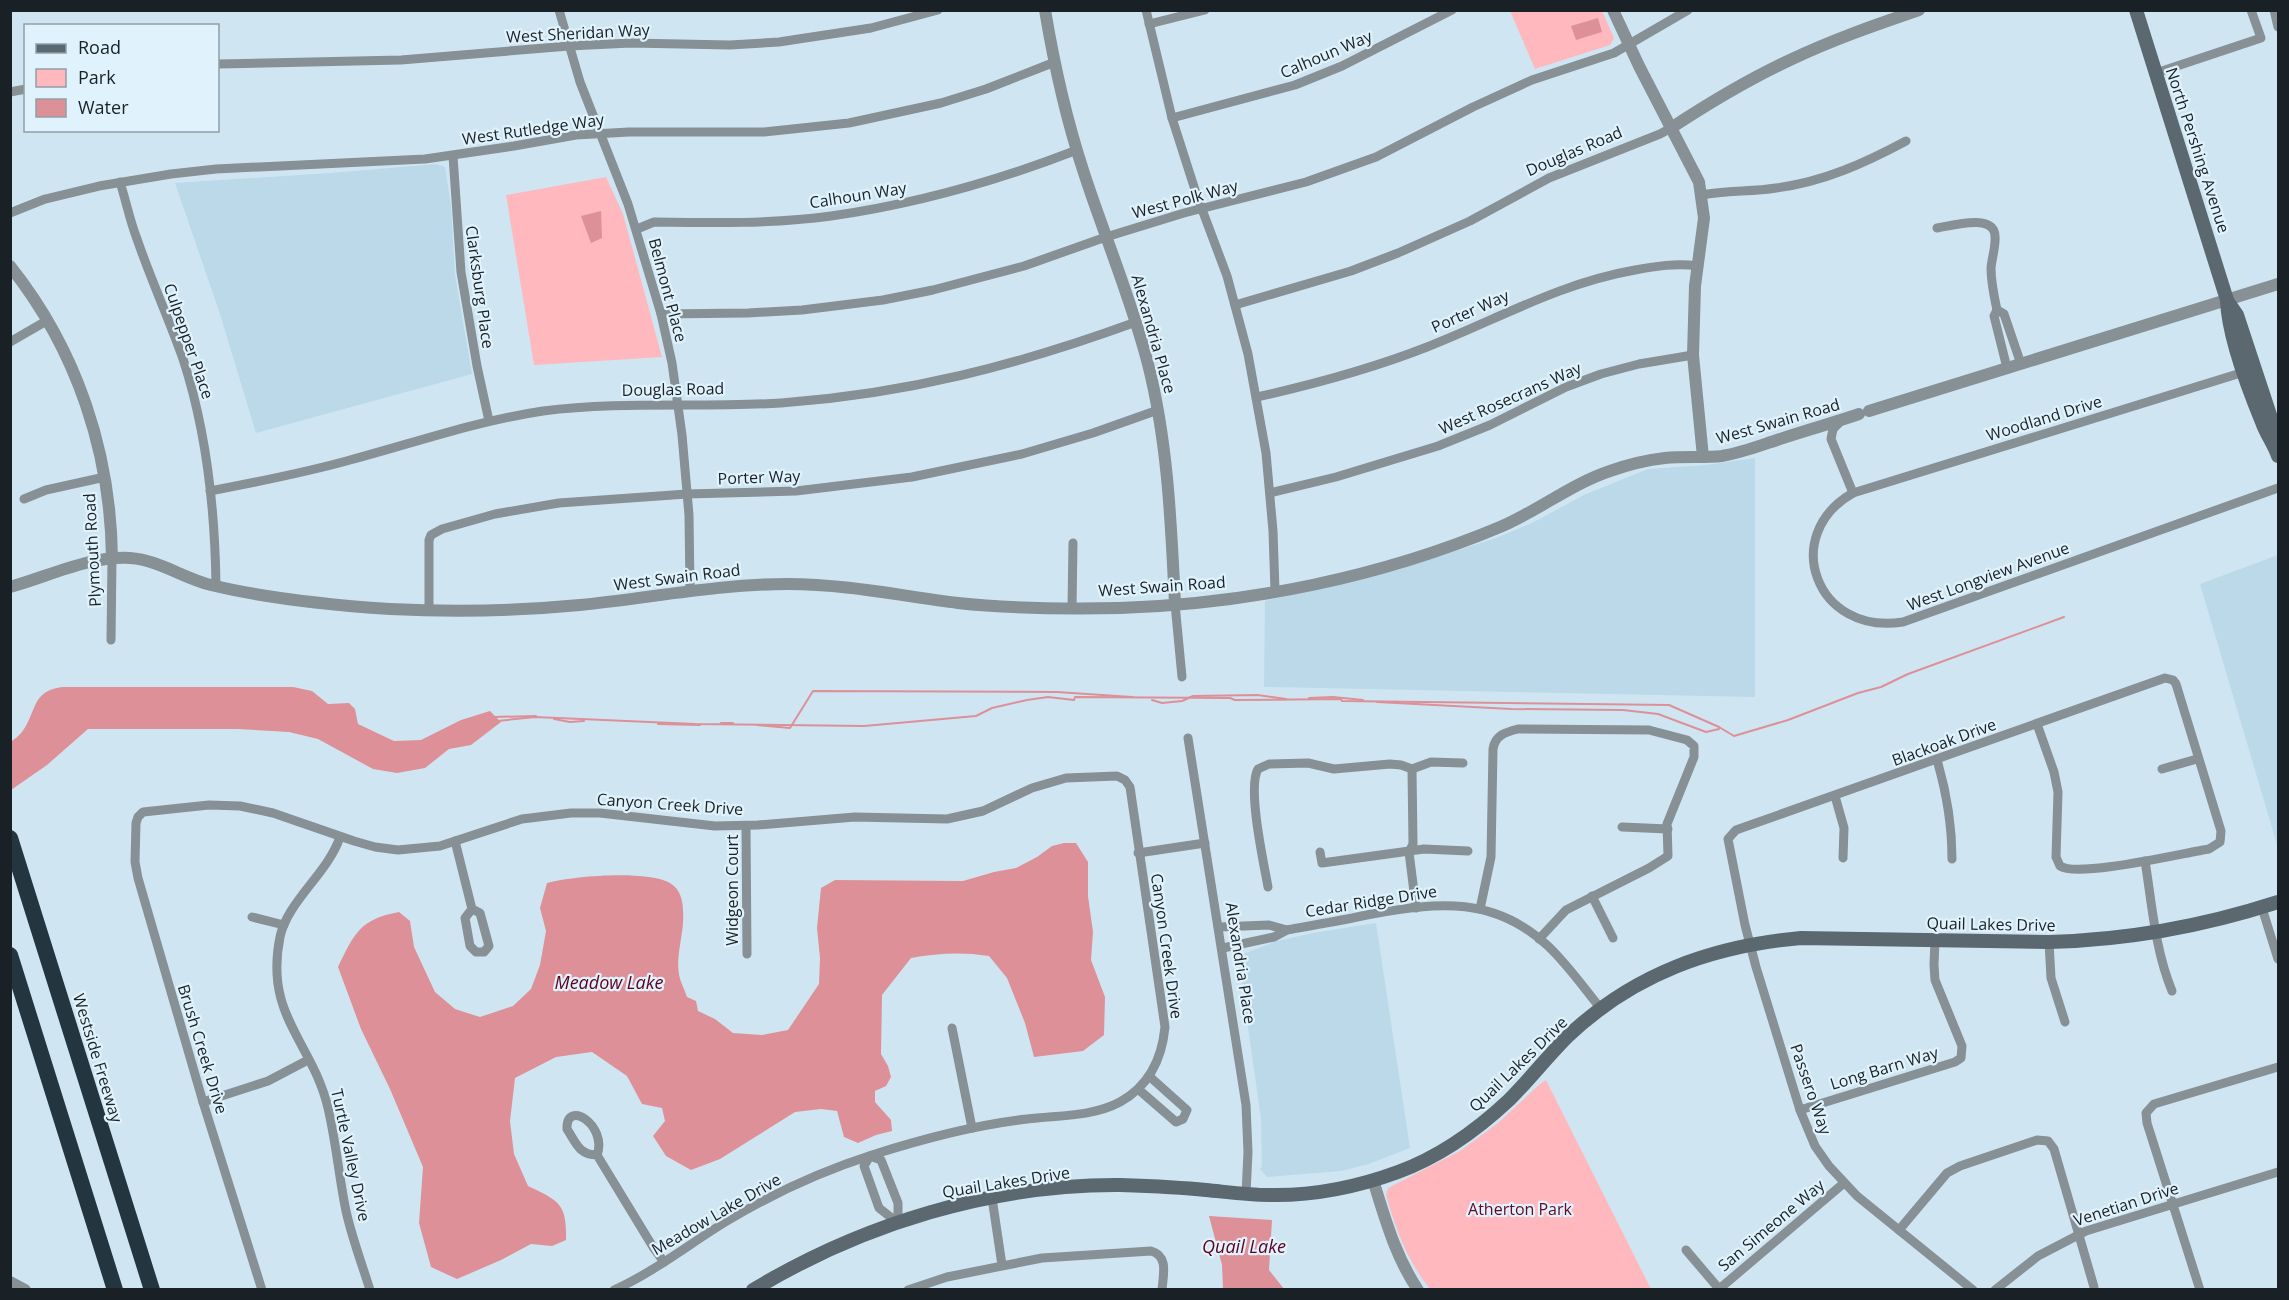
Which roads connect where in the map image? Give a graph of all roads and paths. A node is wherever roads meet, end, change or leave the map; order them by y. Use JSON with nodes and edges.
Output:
{"nodes":[{"id":1,"x":560,"y":10,"type":"edge"},
{"id":2,"x":938,"y":10,"type":"edge"},
{"id":3,"x":1045,"y":10,"type":"edge"},
{"id":4,"x":1146,"y":10,"type":"edge"},
{"id":5,"x":1205,"y":10,"type":"edge"},
{"id":6,"x":1452,"y":10,"type":"edge"},
{"id":7,"x":1613,"y":10,"type":"edge"},
{"id":8,"x":1688,"y":10,"type":"edge"},
{"id":9,"x":1919,"y":10,"type":"edge"},
{"id":10,"x":2136,"y":10,"type":"edge"},
{"id":11,"x":2251,"y":10,"type":"edge"},
{"id":12,"x":2274,"y":10,"type":"edge"},
{"id":13,"x":1149,"y":24,"type":"junction"},
{"id":14,"x":2278,"y":27,"type":"edge"},
{"id":15,"x":569,"y":45,"type":"junction"},
{"id":16,"x":1629,"y":45,"type":"junction"},
{"id":17,"x":1055,"y":62,"type":"junction"},
{"id":18,"x":219,"y":64,"type":"edge"},
{"id":19,"x":2156,"y":73,"type":"junction"},
{"id":20,"x":1172,"y":118,"type":"junction"},
{"id":21,"x":1671,"y":128,"type":"junction"},
{"id":22,"x":600,"y":133,"type":"junction"},
{"id":23,"x":1906,"y":141,"type":"dead end"},
{"id":24,"x":1077,"y":150,"type":"junction"},
{"id":25,"x":453,"y":156,"type":"junction"},
{"id":26,"x":120,"y":182,"type":"junction"},
{"id":27,"x":1702,"y":195,"type":"junction"},
{"id":28,"x":1202,"y":209,"type":"junction"},
{"id":29,"x":10,"y":213,"type":"edge"},
{"id":30,"x":1937,"y":228,"type":"dead end"},
{"id":31,"x":637,"y":229,"type":"junction"},
{"id":32,"x":1106,"y":237,"type":"junction"},
{"id":33,"x":10,"y":266,"type":"edge"},
{"id":34,"x":1698,"y":266,"type":"junction"},
{"id":35,"x":2278,"y":284,"type":"edge"},
{"id":36,"x":2227,"y":300,"type":"junction"},
{"id":37,"x":1235,"y":305,"type":"junction"},
{"id":38,"x":1997,"y":310,"type":"junction"},
{"id":39,"x":661,"y":314,"type":"junction"},
{"id":40,"x":48,"y":320,"type":"junction"},
{"id":41,"x":1136,"y":322,"type":"junction"},
{"id":42,"x":10,"y":342,"type":"edge"},
{"id":43,"x":1693,"y":355,"type":"junction"},
{"id":44,"x":2021,"y":364,"type":"junction"},
{"id":45,"x":2007,"y":369,"type":"junction"},
{"id":46,"x":2244,"y":372,"type":"junction"},
{"id":47,"x":1257,"y":398,"type":"junction"},
{"id":48,"x":678,"y":404,"type":"junction"},
{"id":49,"x":1158,"y":410,"type":"junction"},
{"id":50,"x":1842,"y":420,"type":"junction"},
{"id":51,"x":489,"y":421,"type":"junction"},
{"id":52,"x":2277,"y":453,"type":"edge"},
{"id":53,"x":1703,"y":457,"type":"junction"},
{"id":54,"x":105,"y":477,"type":"junction"},
{"id":55,"x":2278,"y":488,"type":"edge"},
{"id":56,"x":210,"y":491,"type":"junction"},
{"id":57,"x":1270,"y":493,"type":"junction"},
{"id":58,"x":1853,"y":493,"type":"junction"},
{"id":59,"x":687,"y":494,"type":"junction"},
{"id":60,"x":24,"y":499,"type":"dead end"},
{"id":61,"x":1072,"y":543,"type":"dead end"},
{"id":62,"x":112,"y":559,"type":"junction"},
{"id":63,"x":216,"y":586,"type":"junction"},
{"id":64,"x":10,"y":587,"type":"edge"},
{"id":65,"x":690,"y":590,"type":"junction"},
{"id":66,"x":1275,"y":591,"type":"junction"},
{"id":67,"x":1175,"y":604,"type":"junction"},
{"id":68,"x":1072,"y":608,"type":"junction"},
{"id":69,"x":429,"y":610,"type":"junction"},
{"id":70,"x":111,"y":640,"type":"dead end"},
{"id":71,"x":1182,"y":676,"type":"dead end"},
{"id":72,"x":2037,"y":724,"type":"junction"},
{"id":73,"x":1188,"y":738,"type":"dead end"},
{"id":74,"x":2197,"y":759,"type":"junction"},
{"id":75,"x":1937,"y":760,"type":"junction"},
{"id":76,"x":1462,"y":763,"type":"dead end"},
{"id":77,"x":1412,"y":769,"type":"junction"},
{"id":78,"x":2162,"y":769,"type":"dead end"},
{"id":79,"x":1835,"y":796,"type":"junction"},
{"id":80,"x":140,"y":815,"type":"joint"},
{"id":81,"x":746,"y":826,"type":"junction"},
{"id":82,"x":1622,"y":827,"type":"dead end"},
{"id":83,"x":1668,"y":829,"type":"junction"},
{"id":84,"x":1730,"y":836,"type":"joint"},
{"id":85,"x":340,"y":837,"type":"junction"},
{"id":86,"x":10,"y":838,"type":"edge"},
{"id":87,"x":456,"y":841,"type":"junction"},
{"id":88,"x":1205,"y":843,"type":"junction"},
{"id":89,"x":1468,"y":850,"type":"dead end"},
{"id":90,"x":1320,"y":852,"type":"dead end"},
{"id":91,"x":1409,"y":852,"type":"junction"},
{"id":92,"x":1138,"y":853,"type":"junction"},
{"id":93,"x":1843,"y":858,"type":"dead end"},
{"id":94,"x":1952,"y":859,"type":"dead end"},
{"id":95,"x":2145,"y":861,"type":"junction"},
{"id":96,"x":1268,"y":887,"type":"dead end"},
{"id":97,"x":1592,"y":896,"type":"junction"},
{"id":98,"x":2278,"y":902,"type":"edge"},
{"id":99,"x":1416,"y":908,"type":"junction"},
{"id":100,"x":2262,"y":908,"type":"junction"},
{"id":101,"x":472,"y":909,"type":"dead end"},
{"id":102,"x":1480,"y":909,"type":"junction"},
{"id":103,"x":252,"y":917,"type":"dead end"},
{"id":104,"x":284,"y":925,"type":"junction"},
{"id":105,"x":1219,"y":927,"type":"junction"},
{"id":106,"x":1287,"y":930,"type":"junction"},
{"id":107,"x":2156,"y":932,"type":"junction"},
{"id":108,"x":1613,"y":938,"type":"dead end"},
{"id":109,"x":1539,"y":939,"type":"junction"},
{"id":110,"x":1935,"y":940,"type":"junction"},
{"id":111,"x":2049,"y":942,"type":"junction"},
{"id":112,"x":1750,"y":944,"type":"junction"},
{"id":113,"x":1223,"y":948,"type":"junction"},
{"id":114,"x":747,"y":954,"type":"dead end"},
{"id":115,"x":10,"y":955,"type":"edge"},
{"id":116,"x":2277,"y":959,"type":"edge"},
{"id":117,"x":2172,"y":992,"type":"dead end"},
{"id":118,"x":1601,"y":1009,"type":"junction"},
{"id":119,"x":2065,"y":1022,"type":"dead end"},
{"id":120,"x":952,"y":1028,"type":"dead end"},
{"id":121,"x":308,"y":1060,"type":"junction"},
{"id":122,"x":2278,"y":1067,"type":"edge"},
{"id":123,"x":1149,"y":1076,"type":"junction"},
{"id":124,"x":1138,"y":1089,"type":"junction"},
{"id":125,"x":203,"y":1102,"type":"junction"},
{"id":126,"x":1800,"y":1110,"type":"junction"},
{"id":127,"x":972,"y":1128,"type":"junction"},
{"id":128,"x":597,"y":1155,"type":"junction"},
{"id":129,"x":870,"y":1156,"type":"junction"},
{"id":130,"x":2278,"y":1172,"type":"edge"},
{"id":131,"x":1374,"y":1180,"type":"junction"},
{"id":132,"x":1844,"y":1183,"type":"junction"},
{"id":133,"x":1246,"y":1194,"type":"junction"},
{"id":134,"x":992,"y":1198,"type":"junction"},
{"id":135,"x":2174,"y":1204,"type":"junction"},
{"id":136,"x":898,"y":1223,"type":"junction"},
{"id":137,"x":1899,"y":1230,"type":"junction"},
{"id":138,"x":2079,"y":1234,"type":"junction"},
{"id":139,"x":1686,"y":1250,"type":"dead end"},
{"id":140,"x":664,"y":1262,"type":"junction"},
{"id":141,"x":1002,"y":1265,"type":"junction"},
{"id":142,"x":10,"y":1282,"type":"edge"},
{"id":143,"x":2094,"y":1287,"type":"dead end"},
{"id":144,"x":1719,"y":1289,"type":"edge"},
{"id":145,"x":25,"y":1290,"type":"edge"},
{"id":146,"x":115,"y":1290,"type":"edge"},
{"id":147,"x":152,"y":1290,"type":"edge"},
{"id":148,"x":262,"y":1290,"type":"edge"},
{"id":149,"x":370,"y":1290,"type":"edge"},
{"id":150,"x":614,"y":1290,"type":"edge"},
{"id":151,"x":753,"y":1290,"type":"edge"},
{"id":152,"x":908,"y":1290,"type":"edge"},
{"id":153,"x":1162,"y":1290,"type":"edge"},
{"id":154,"x":1418,"y":1290,"type":"edge"},
{"id":155,"x":1973,"y":1290,"type":"edge"},
{"id":156,"x":1995,"y":1290,"type":"edge"},
{"id":157,"x":2200,"y":1290,"type":"edge"}],
"edges":[{"from":1,"to":15,"type":"street","name":"Belmont Place"},
{"from":2,"to":15,"type":"street","name":"West Sheridan Way"},
{"from":3,"to":17,"type":"street","name":"Alexandria Place"},
{"from":4,"to":13,"type":"street"},
{"from":5,"to":13,"type":"street"},
{"from":6,"to":20,"type":"street","name":"Calhoun Way"},
{"from":7,"to":16,"type":"street"},
{"from":8,"to":16,"type":"street","name":"West Polk Way"},
{"from":9,"to":21,"type":"street","name":"Douglas Road"},
{"from":10,"to":19,"type":"main road","name":"North Pershing Avenue"},
{"from":11,"to":19,"type":"street"},
{"from":12,"to":14,"type":"street"},
{"from":13,"to":20,"type":"street"},
{"from":15,"to":18,"type":"street","name":"West Sheridan Way"},
{"from":15,"to":22,"type":"street","name":"Belmont Place"},
{"from":16,"to":21,"type":"street"},
{"from":16,"to":28,"type":"street","name":"West Polk Way"},
{"from":17,"to":22,"type":"street","name":"West Rutledge Way"},
{"from":17,"to":24,"type":"street","name":"Alexandria Place"},
{"from":19,"to":36,"type":"main road","name":"North Pershing Avenue"},
{"from":20,"to":28,"type":"street"},
{"from":21,"to":27,"type":"street"},
{"from":21,"to":37,"type":"street","name":"Douglas Road"},
{"from":22,"to":25,"type":"street","name":"West Rutledge Way"},
{"from":22,"to":31,"type":"street","name":"Belmont Place"},
{"from":23,"to":27,"type":"street"},
{"from":24,"to":31,"type":"street","name":"Calhoun Way"},
{"from":24,"to":32,"type":"street","name":"Alexandria Place"},
{"from":25,"to":26,"type":"street","name":"West Rutledge Way"},
{"from":25,"to":51,"type":"street","name":"Clarksburg Place"},
{"from":26,"to":29,"type":"street","name":"West Rutledge Way"},
{"from":26,"to":56,"type":"street","name":"Culpepper Place"},
{"from":27,"to":34,"type":"street"},
{"from":28,"to":32,"type":"street","name":"West Polk Way"},
{"from":28,"to":37,"type":"street"},
{"from":30,"to":38,"type":"street"},
{"from":31,"to":39,"type":"street","name":"Belmont Place"},
{"from":32,"to":39,"type":"street","name":"West Polk Way"},
{"from":32,"to":41,"type":"street","name":"Alexandria Place"},
{"from":33,"to":40,"type":"street","name":"Plymouth Road"},
{"from":34,"to":43,"type":"street"},
{"from":34,"to":47,"type":"street","name":"Porter Way"},
{"from":35,"to":36,"type":"street","name":"West Swain Road"},
{"from":36,"to":44,"type":"street","name":"West Swain Road"},
{"from":36,"to":46,"type":"main road","name":"North Pershing Avenue"},
{"from":36,"to":52,"type":"main road","name":"North Pershing Avenue"},
{"from":37,"to":47,"type":"street"},
{"from":38,"to":44,"type":"street"},
{"from":38,"to":45,"type":"street"},
{"from":39,"to":48,"type":"street","name":"Belmont Place"},
{"from":40,"to":42,"type":"street"},
{"from":40,"to":54,"type":"street","name":"Plymouth Road"},
{"from":41,"to":48,"type":"street","name":"Douglas Road"},
{"from":41,"to":49,"type":"street","name":"Alexandria Place"},
{"from":43,"to":53,"type":"street"},
{"from":43,"to":57,"type":"street","name":"West Rosecrans Way"},
{"from":44,"to":45,"type":"street","name":"West Swain Road"},
{"from":45,"to":50,"type":"street","name":"West Swain Road"},
{"from":46,"to":52,"type":"main road","name":"North Pershing Avenue"},
{"from":46,"to":58,"type":"street","name":"Woodland Drive"},
{"from":47,"to":57,"type":"street"},
{"from":48,"to":51,"type":"street","name":"Douglas Road"},
{"from":48,"to":59,"type":"street","name":"Belmont Place"},
{"from":49,"to":59,"type":"street","name":"Porter Way"},
{"from":49,"to":67,"type":"street","name":"Alexandria Place"},
{"from":50,"to":53,"type":"street","name":"West Swain Road"},
{"from":50,"to":58,"type":"street"},
{"from":51,"to":56,"type":"street","name":"Douglas Road"},
{"from":53,"to":66,"type":"street","name":"West Swain Road"},
{"from":54,"to":60,"type":"street"},
{"from":54,"to":62,"type":"street","name":"Plymouth Road"},
{"from":55,"to":58,"type":"street","name":"West Longview Avenue"},
{"from":56,"to":63,"type":"street","name":"Culpepper Place"},
{"from":57,"to":66,"type":"street"},
{"from":59,"to":65,"type":"street","name":"Belmont Place"},
{"from":59,"to":69,"type":"street","name":"Porter Way"},
{"from":61,"to":68,"type":"street"},
{"from":62,"to":63,"type":"street","name":"West Swain Road"},
{"from":62,"to":64,"type":"street","name":"West Swain Road"},
{"from":62,"to":70,"type":"street","name":"Plymouth Road"},
{"from":63,"to":69,"type":"street","name":"West Swain Road"},
{"from":65,"to":68,"type":"street","name":"West Swain Road"},
{"from":65,"to":69,"type":"street","name":"West Swain Road"},
{"from":66,"to":67,"type":"street","name":"West Swain Road"},
{"from":67,"to":68,"type":"street","name":"West Swain Road"},
{"from":67,"to":71,"type":"street","name":"Alexandria Place"},
{"from":72,"to":74,"type":"street","name":"Blackoak Drive"},
{"from":72,"to":75,"type":"street","name":"Blackoak Drive"},
{"from":72,"to":95,"type":"street"},
{"from":73,"to":88,"type":"street","name":"Alexandria Place"},
{"from":74,"to":78,"type":"street"},
{"from":74,"to":95,"type":"street"},
{"from":75,"to":79,"type":"street","name":"Blackoak Drive"},
{"from":75,"to":94,"type":"street"},
{"from":76,"to":77,"type":"street"},
{"from":77,"to":91,"type":"street"},
{"from":77,"to":96,"type":"street"},
{"from":79,"to":84,"type":"street","name":"Blackoak Drive"},
{"from":79,"to":93,"type":"street"},
{"from":80,"to":85,"type":"street","name":"Canyon Creek Drive"},
{"from":80,"to":125,"type":"street","name":"Brush Creek Drive"},
{"from":81,"to":87,"type":"street","name":"Canyon Creek Drive"},
{"from":81,"to":92,"type":"street","name":"Canyon Creek Drive"},
{"from":81,"to":114,"type":"street","name":"Widgeon Court"},
{"from":82,"to":83,"type":"street"},
{"from":83,"to":97,"type":"street"},
{"from":83,"to":102,"type":"street"},
{"from":84,"to":112,"type":"street","name":"Passero Way"},
{"from":85,"to":87,"type":"street","name":"Canyon Creek Drive"},
{"from":85,"to":104,"type":"street","name":"Turtle Valley Drive"},
{"from":86,"to":147,"type":"highway","name":"Westside Freeway"},
{"from":87,"to":101,"type":"street"},
{"from":88,"to":92,"type":"street","name":"Canyon Creek Drive"},
{"from":88,"to":105,"type":"street","name":"Alexandria Place"},
{"from":89,"to":91,"type":"street"},
{"from":90,"to":91,"type":"street"},
{"from":91,"to":99,"type":"street"},
{"from":92,"to":123,"type":"street","name":"Canyon Creek Drive"},
{"from":95,"to":107,"type":"street"},
{"from":97,"to":108,"type":"street"},
{"from":97,"to":109,"type":"street"},
{"from":98,"to":100,"type":"main road","name":"Quail Lakes Drive"},
{"from":99,"to":102,"type":"street","name":"Cedar Ridge Drive"},
{"from":99,"to":106,"type":"street","name":"Cedar Ridge Drive"},
{"from":100,"to":107,"type":"main road","name":"Quail Lakes Drive"},
{"from":100,"to":116,"type":"street"},
{"from":102,"to":109,"type":"street","name":"Cedar Ridge Drive"},
{"from":103,"to":104,"type":"street"},
{"from":104,"to":121,"type":"street","name":"Turtle Valley Drive"},
{"from":105,"to":106,"type":"street","name":"Cedar Ridge Drive"},
{"from":105,"to":113,"type":"street","name":"Alexandria Place"},
{"from":106,"to":113,"type":"street","name":"Cedar Ridge Drive"},
{"from":107,"to":111,"type":"main road","name":"Quail Lakes Drive"},
{"from":107,"to":117,"type":"street"},
{"from":109,"to":118,"type":"street","name":"Cedar Ridge Drive"},
{"from":110,"to":111,"type":"main road","name":"Quail Lakes Drive"},
{"from":110,"to":112,"type":"main road","name":"Quail Lakes Drive"},
{"from":110,"to":126,"type":"street","name":"Long Barn Way"},
{"from":111,"to":119,"type":"street"},
{"from":112,"to":118,"type":"main road","name":"Quail Lakes Drive"},
{"from":112,"to":126,"type":"street","name":"Passero Way"},
{"from":113,"to":133,"type":"street","name":"Alexandria Place"},
{"from":115,"to":146,"type":"highway"},
{"from":118,"to":131,"type":"main road","name":"Quail Lakes Drive"},
{"from":120,"to":127,"type":"street"},
{"from":121,"to":125,"type":"street"},
{"from":121,"to":149,"type":"street","name":"Turtle Valley Drive"},
{"from":122,"to":135,"type":"street"},
{"from":123,"to":124,"type":"street","name":"Canyon Creek Drive"},
{"from":123,"to":124,"type":"street"},
{"from":124,"to":127,"type":"street","name":"Meadow Lake Drive"},
{"from":125,"to":148,"type":"street","name":"Brush Creek Drive"},
{"from":126,"to":132,"type":"street","name":"Passero Way"},
{"from":127,"to":129,"type":"street","name":"Meadow Lake Drive"},
{"from":128,"to":128,"type":"street"},
{"from":128,"to":140,"type":"street"},
{"from":129,"to":136,"type":"street"},
{"from":129,"to":136,"type":"street"},
{"from":129,"to":140,"type":"street","name":"Meadow Lake Drive"},
{"from":130,"to":135,"type":"street","name":"Venetian Drive"},
{"from":131,"to":133,"type":"main road","name":"Quail Lakes Drive"},
{"from":131,"to":154,"type":"street"},
{"from":132,"to":137,"type":"street","name":"Passero Way"},
{"from":132,"to":144,"type":"street","name":"San Simeone Way"},
{"from":133,"to":134,"type":"main road","name":"Quail Lakes Drive"},
{"from":134,"to":136,"type":"main road","name":"Quail Lakes Drive"},
{"from":134,"to":141,"type":"street"},
{"from":135,"to":138,"type":"street","name":"Venetian Drive"},
{"from":135,"to":157,"type":"street"},
{"from":136,"to":151,"type":"main road","name":"Quail Lakes Drive"},
{"from":137,"to":138,"type":"street"},
{"from":137,"to":155,"type":"street","name":"Passero Way"},
{"from":138,"to":143,"type":"street"},
{"from":138,"to":156,"type":"street","name":"Venetian Drive"},
{"from":139,"to":144,"type":"street"},
{"from":140,"to":150,"type":"street","name":"Meadow Lake Drive"},
{"from":141,"to":152,"type":"street"},
{"from":141,"to":153,"type":"street"},
{"from":142,"to":145,"type":"street"}]}
